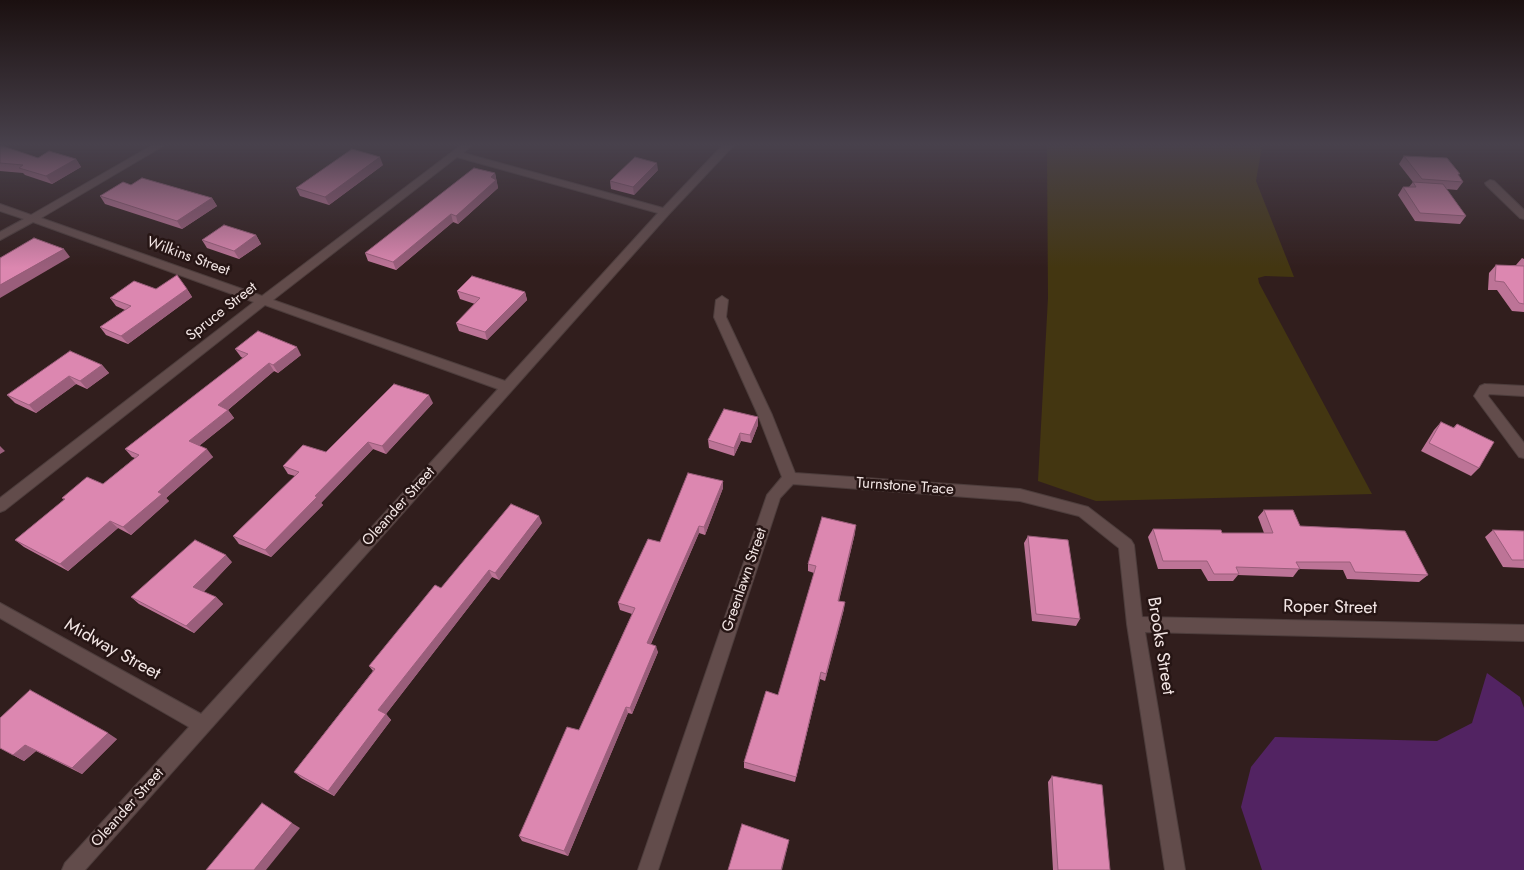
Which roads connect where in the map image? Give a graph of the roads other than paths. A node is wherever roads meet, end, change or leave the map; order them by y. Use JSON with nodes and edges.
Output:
{"nodes":[{"id":1,"x":88,"y":187,"type":"edge"},
{"id":2,"x":413,"y":187,"type":"edge"},
{"id":3,"x":573,"y":187,"type":"edge"},
{"id":4,"x":689,"y":187,"type":"edge"},
{"id":5,"x":1494,"y":187,"type":"edge"},
{"id":6,"x":0,"y":207,"type":"edge"},
{"id":7,"x":665,"y":212,"type":"junction"},
{"id":8,"x":1524,"y":216,"type":"edge"},
{"id":9,"x":32,"y":219,"type":"junction"},
{"id":10,"x":0,"y":237,"type":"edge"},
{"id":11,"x":722,"y":300,"type":"dead end"},
{"id":12,"x":263,"y":301,"type":"junction"},
{"id":13,"x":507,"y":387,"type":"junction"},
{"id":14,"x":1524,"y":391,"type":"edge"},
{"id":15,"x":1524,"y":453,"type":"edge"},
{"id":16,"x":790,"y":478,"type":"junction"},
{"id":17,"x":1020,"y":495,"type":"joint"},
{"id":18,"x":0,"y":506,"type":"edge"},
{"id":19,"x":0,"y":610,"type":"edge"},
{"id":20,"x":1135,"y":624,"type":"junction"},
{"id":21,"x":1524,"y":633,"type":"edge"},
{"id":22,"x":204,"y":725,"type":"junction"},
{"id":23,"x":72,"y":870,"type":"edge"},
{"id":24,"x":648,"y":870,"type":"edge"},
{"id":25,"x":1175,"y":870,"type":"edge"}],
"edges":[{"from":1,"to":9,"type":"street"},
{"from":2,"to":12,"type":"street","name":"Spruce Street"},
{"from":3,"to":7,"type":"street"},
{"from":4,"to":7,"type":"street","name":"Oleander Street"},
{"from":5,"to":8,"type":"street"},
{"from":6,"to":9,"type":"street","name":"Wilkins Street"},
{"from":7,"to":13,"type":"street","name":"Oleander Street"},
{"from":9,"to":10,"type":"street"},
{"from":9,"to":12,"type":"street","name":"Wilkins Street"},
{"from":11,"to":16,"type":"street"},
{"from":12,"to":13,"type":"street","name":"Wilkins Street"},
{"from":12,"to":18,"type":"street","name":"Spruce Street"},
{"from":13,"to":22,"type":"street","name":"Oleander Street"},
{"from":14,"to":15,"type":"street"},
{"from":16,"to":17,"type":"street","name":"Turnstone Trace"},
{"from":16,"to":24,"type":"street","name":"Greenlawn Street"},
{"from":17,"to":20,"type":"street","name":"Brooks Street"},
{"from":19,"to":22,"type":"street","name":"Midway Street"},
{"from":20,"to":21,"type":"street","name":"Roper Street"},
{"from":20,"to":25,"type":"street","name":"Brooks Street"},
{"from":22,"to":23,"type":"street","name":"Oleander Street"}]}
